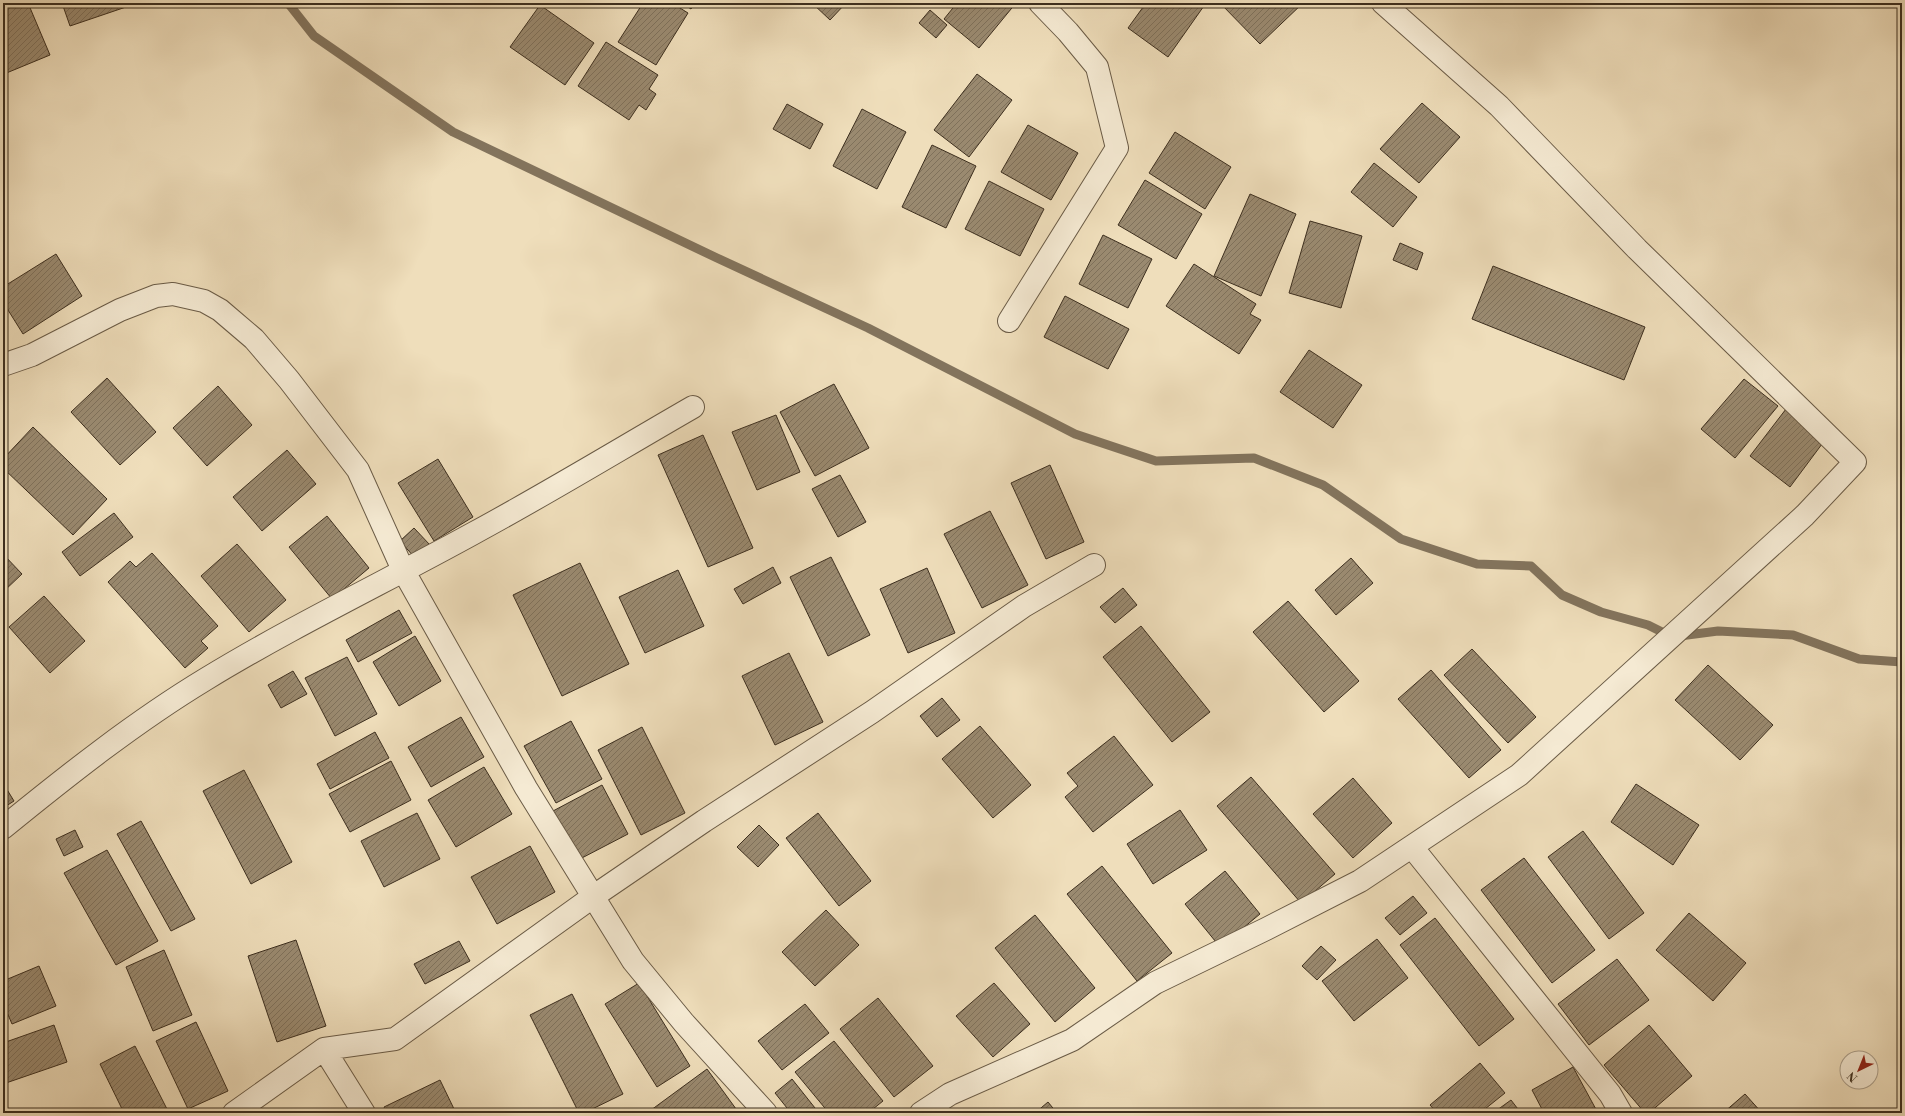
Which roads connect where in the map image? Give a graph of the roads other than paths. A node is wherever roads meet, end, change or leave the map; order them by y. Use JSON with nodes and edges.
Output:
{"nodes":[{"id":1,"x":1040,"y":3,"type":"edge"},
{"id":2,"x":1383,"y":3,"type":"edge"},
{"id":3,"x":1009,"y":321,"type":"dead end"},
{"id":4,"x":3,"y":365,"type":"edge"},
{"id":5,"x":693,"y":408,"type":"dead end"},
{"id":6,"x":1094,"y":565,"type":"dead end"},
{"id":7,"x":403,"y":570,"type":"junction"},
{"id":8,"x":3,"y":828,"type":"edge"},
{"id":9,"x":1412,"y":847,"type":"junction"},
{"id":10,"x":594,"y":896,"type":"junction"},
{"id":11,"x":324,"y":1049,"type":"junction"},
{"id":12,"x":234,"y":1113,"type":"edge"},
{"id":13,"x":364,"y":1113,"type":"edge"},
{"id":14,"x":766,"y":1113,"type":"edge"},
{"id":15,"x":921,"y":1113,"type":"edge"},
{"id":16,"x":1621,"y":1113,"type":"edge"}],
"edges":[{"from":1,"to":3,"type":"street"},
{"from":2,"to":9,"type":"street"},
{"from":4,"to":7,"type":"street"},
{"from":5,"to":7,"type":"street"},
{"from":6,"to":10,"type":"street"},
{"from":7,"to":8,"type":"street"},
{"from":7,"to":10,"type":"street"},
{"from":9,"to":15,"type":"street"},
{"from":9,"to":16,"type":"street"},
{"from":10,"to":11,"type":"street"},
{"from":10,"to":14,"type":"street"},
{"from":11,"to":12,"type":"street"},
{"from":11,"to":13,"type":"street"}]}
